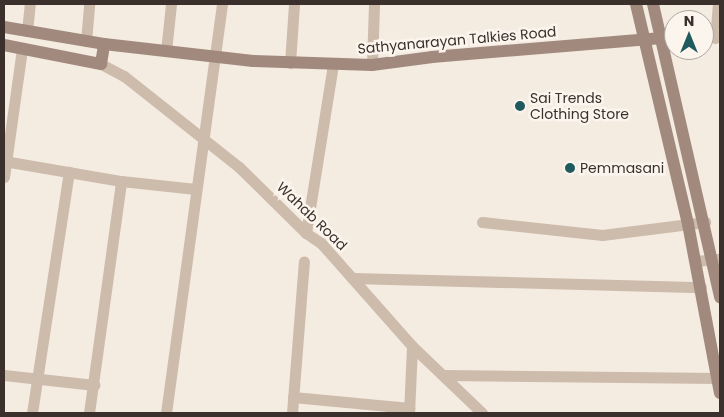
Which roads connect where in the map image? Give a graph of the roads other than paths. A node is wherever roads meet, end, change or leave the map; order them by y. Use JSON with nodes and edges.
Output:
{"nodes":[{"id":1,"x":30,"y":4,"type":"edge"},
{"id":2,"x":89,"y":4,"type":"edge"},
{"id":3,"x":171,"y":4,"type":"edge"},
{"id":4,"x":222,"y":4,"type":"edge"},
{"id":5,"x":294,"y":4,"type":"edge"},
{"id":6,"x":374,"y":4,"type":"edge"},
{"id":7,"x":636,"y":4,"type":"edge"},
{"id":8,"x":653,"y":4,"type":"edge"},
{"id":9,"x":718,"y":4,"type":"edge"},
{"id":10,"x":4,"y":27,"type":"edge"},
{"id":11,"x":664,"y":29,"type":"edge"},
{"id":12,"x":27,"y":31,"type":"junction"},
{"id":13,"x":714,"y":31,"type":"edge"},
{"id":14,"x":664,"y":38,"type":"edge"},
{"id":15,"x":644,"y":39,"type":"junction"},
{"id":16,"x":86,"y":40,"type":"junction"},
{"id":17,"x":104,"y":44,"type":"junction"},
{"id":18,"x":4,"y":45,"type":"edge"},
{"id":19,"x":22,"y":49,"type":"junction"},
{"id":20,"x":166,"y":51,"type":"junction"},
{"id":21,"x":216,"y":57,"type":"junction"},
{"id":22,"x":672,"y":60,"type":"edge"},
{"id":23,"x":290,"y":63,"type":"junction"},
{"id":24,"x":101,"y":64,"type":"junction"},
{"id":25,"x":333,"y":64,"type":"junction"},
{"id":26,"x":372,"y":65,"type":"junction"},
{"id":27,"x":203,"y":138,"type":"junction"},
{"id":28,"x":5,"y":161,"type":"edge"},
{"id":29,"x":70,"y":172,"type":"junction"},
{"id":30,"x":4,"y":177,"type":"edge"},
{"id":31,"x":121,"y":181,"type":"junction"},
{"id":32,"x":196,"y":189,"type":"junction"},
{"id":33,"x":482,"y":222,"type":"dead end"},
{"id":34,"x":704,"y":222,"type":"junction"},
{"id":35,"x":688,"y":224,"type":"junction"},
{"id":36,"x":306,"y":233,"type":"junction"},
{"id":37,"x":717,"y":259,"type":"edge"},
{"id":38,"x":304,"y":261,"type":"dead end"},
{"id":39,"x":695,"y":261,"type":"junction"},
{"id":40,"x":352,"y":278,"type":"junction"},
{"id":41,"x":700,"y":287,"type":"junction"},
{"id":42,"x":720,"y":297,"type":"edge"},
{"id":43,"x":412,"y":346,"type":"junction"},
{"id":44,"x":4,"y":375,"type":"edge"},
{"id":45,"x":443,"y":375,"type":"junction"},
{"id":46,"x":718,"y":378,"type":"junction"},
{"id":47,"x":38,"y":379,"type":"junction"},
{"id":48,"x":94,"y":385,"type":"junction"},
{"id":49,"x":720,"y":393,"type":"edge"},
{"id":50,"x":293,"y":397,"type":"junction"},
{"id":51,"x":346,"y":408,"type":"edge"},
{"id":52,"x":409,"y":411,"type":"edge"},
{"id":53,"x":32,"y":413,"type":"edge"},
{"id":54,"x":89,"y":413,"type":"edge"},
{"id":55,"x":166,"y":413,"type":"edge"},
{"id":56,"x":292,"y":413,"type":"edge"},
{"id":57,"x":482,"y":413,"type":"edge"}],
"edges":[{"from":1,"to":12,"type":"street"},
{"from":2,"to":16,"type":"street"},
{"from":3,"to":20,"type":"street"},
{"from":4,"to":21,"type":"street"},
{"from":5,"to":23,"type":"street"},
{"from":6,"to":26,"type":"street"},
{"from":7,"to":15,"type":"main road"},
{"from":8,"to":11,"type":"main road"},
{"from":9,"to":13,"type":"street"},
{"from":10,"to":12,"type":"main road","name":"Sathyanarayan Talkies Road"},
{"from":12,"to":16,"type":"main road","name":"Sathyanarayan Talkies Road"},
{"from":14,"to":15,"type":"main road","name":"Sathyanarayan Talkies Road"},
{"from":15,"to":26,"type":"main road","name":"Sathyanarayan Talkies Road"},
{"from":15,"to":35,"type":"main road"},
{"from":16,"to":17,"type":"main road","name":"Sathyanarayan Talkies Road"},
{"from":17,"to":20,"type":"main road","name":"Sathyanarayan Talkies Road"},
{"from":17,"to":24,"type":"main road"},
{"from":18,"to":19,"type":"main road"},
{"from":19,"to":24,"type":"main road"},
{"from":19,"to":28,"type":"street"},
{"from":20,"to":21,"type":"main road","name":"Sathyanarayan Talkies Road"},
{"from":21,"to":23,"type":"main road","name":"Sathyanarayan Talkies Road"},
{"from":21,"to":27,"type":"street"},
{"from":22,"to":34,"type":"main road"},
{"from":23,"to":25,"type":"main road","name":"Sathyanarayan Talkies Road"},
{"from":24,"to":27,"type":"street","name":"Wahab Road"},
{"from":25,"to":26,"type":"main road","name":"Sathyanarayan Talkies Road"},
{"from":25,"to":36,"type":"street"},
{"from":27,"to":32,"type":"street"},
{"from":27,"to":36,"type":"street","name":"Wahab Road"},
{"from":28,"to":29,"type":"street"},
{"from":28,"to":30,"type":"street"},
{"from":29,"to":31,"type":"street"},
{"from":29,"to":47,"type":"street"},
{"from":31,"to":32,"type":"street"},
{"from":31,"to":48,"type":"street"},
{"from":32,"to":55,"type":"street"},
{"from":33,"to":35,"type":"street"},
{"from":34,"to":35,"type":"street"},
{"from":34,"to":37,"type":"main road"},
{"from":35,"to":39,"type":"main road"},
{"from":36,"to":40,"type":"street","name":"Wahab Road"},
{"from":37,"to":39,"type":"street"},
{"from":37,"to":42,"type":"main road"},
{"from":38,"to":50,"type":"street"},
{"from":39,"to":41,"type":"main road"},
{"from":40,"to":41,"type":"street"},
{"from":40,"to":43,"type":"street","name":"Wahab Road"},
{"from":41,"to":46,"type":"main road"},
{"from":43,"to":45,"type":"street","name":"Wahab Road"},
{"from":43,"to":52,"type":"street"},
{"from":44,"to":47,"type":"street"},
{"from":45,"to":46,"type":"street"},
{"from":45,"to":57,"type":"street","name":"Wahab Road"},
{"from":46,"to":49,"type":"main road"},
{"from":47,"to":48,"type":"street"},
{"from":47,"to":53,"type":"street"},
{"from":48,"to":54,"type":"street"},
{"from":50,"to":51,"type":"street"},
{"from":50,"to":56,"type":"street"},
{"from":51,"to":52,"type":"street"}]}
